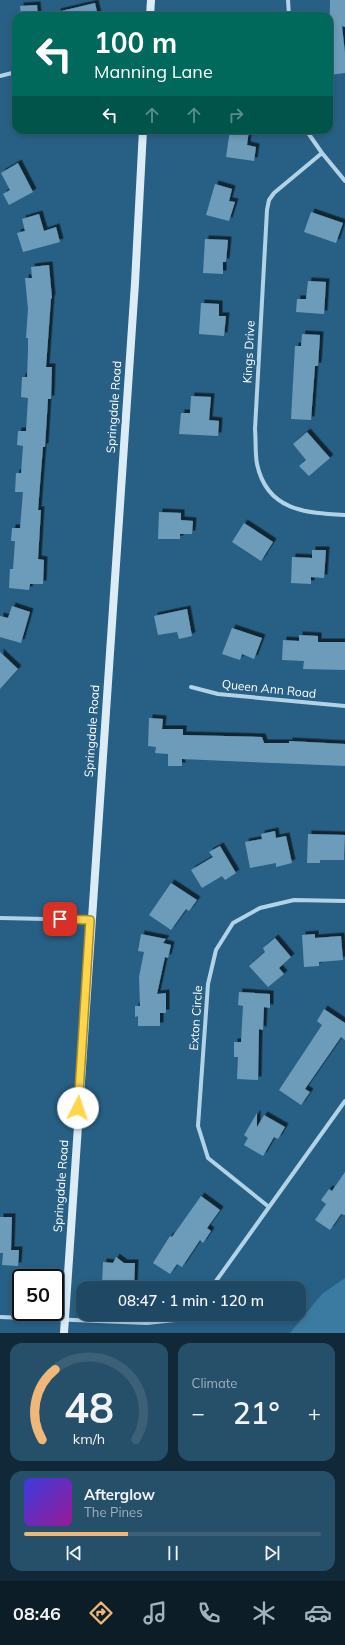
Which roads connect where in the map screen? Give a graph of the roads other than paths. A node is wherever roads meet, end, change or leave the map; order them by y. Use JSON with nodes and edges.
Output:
{"nodes":[{"id":1,"x":151,"y":0,"type":"edge"},
{"id":2,"x":288,"y":0,"type":"edge"},
{"id":3,"x":150,"y":12,"type":"edge"},
{"id":4,"x":289,"y":12,"type":"edge"},
{"id":5,"x":12,"y":73,"type":"edge"},
{"id":6,"x":0,"y":76,"type":"edge"},
{"id":7,"x":143,"y":134,"type":"edge"},
{"id":8,"x":309,"y":134,"type":"edge"},
{"id":9,"x":322,"y":153,"type":"junction"},
{"id":10,"x":345,"y":181,"type":"edge"},
{"id":11,"x":345,"y":516,"type":"edge"},
{"id":12,"x":191,"y":687,"type":"dead end"},
{"id":13,"x":345,"y":706,"type":"edge"},
{"id":14,"x":345,"y":901,"type":"edge"},
{"id":15,"x":0,"y":918,"type":"edge"},
{"id":16,"x":90,"y":920,"type":"junction"},
{"id":17,"x":345,"y":1100,"type":"edge"},
{"id":18,"x":269,"y":1207,"type":"junction"},
{"id":19,"x":216,"y":1281,"type":"edge"},
{"id":20,"x":0,"y":1317,"type":"edge"},
{"id":21,"x":12,"y":1318,"type":"edge"},
{"id":22,"x":64,"y":1320,"type":"joint"},
{"id":23,"x":64,"y":1321,"type":"edge"},
{"id":24,"x":76,"y":1321,"type":"edge"},
{"id":25,"x":85,"y":1321,"type":"edge"},
{"id":26,"x":168,"y":1321,"type":"edge"},
{"id":27,"x":64,"y":1333,"type":"edge"}],
"edges":[{"from":1,"to":3,"type":"main road"},
{"from":2,"to":4,"type":"street"},
{"from":5,"to":6,"type":"street"},
{"from":7,"to":16,"type":"main road","name":"Springdale Road"},
{"from":8,"to":9,"type":"street"},
{"from":9,"to":10,"type":"street"},
{"from":9,"to":11,"type":"street","name":"Kings Drive"},
{"from":12,"to":13,"type":"street","name":"Queen Ann Road"},
{"from":14,"to":18,"type":"street","name":"Exton Circle"},
{"from":15,"to":16,"type":"street"},
{"from":16,"to":22,"type":"main road","name":"Springdale Road"},
{"from":17,"to":18,"type":"street"},
{"from":18,"to":19,"type":"street"},
{"from":20,"to":21,"type":"street"},
{"from":22,"to":24,"type":"street"},
{"from":23,"to":27,"type":"main road","name":"Springdale Road"},
{"from":25,"to":26,"type":"street"}]}
